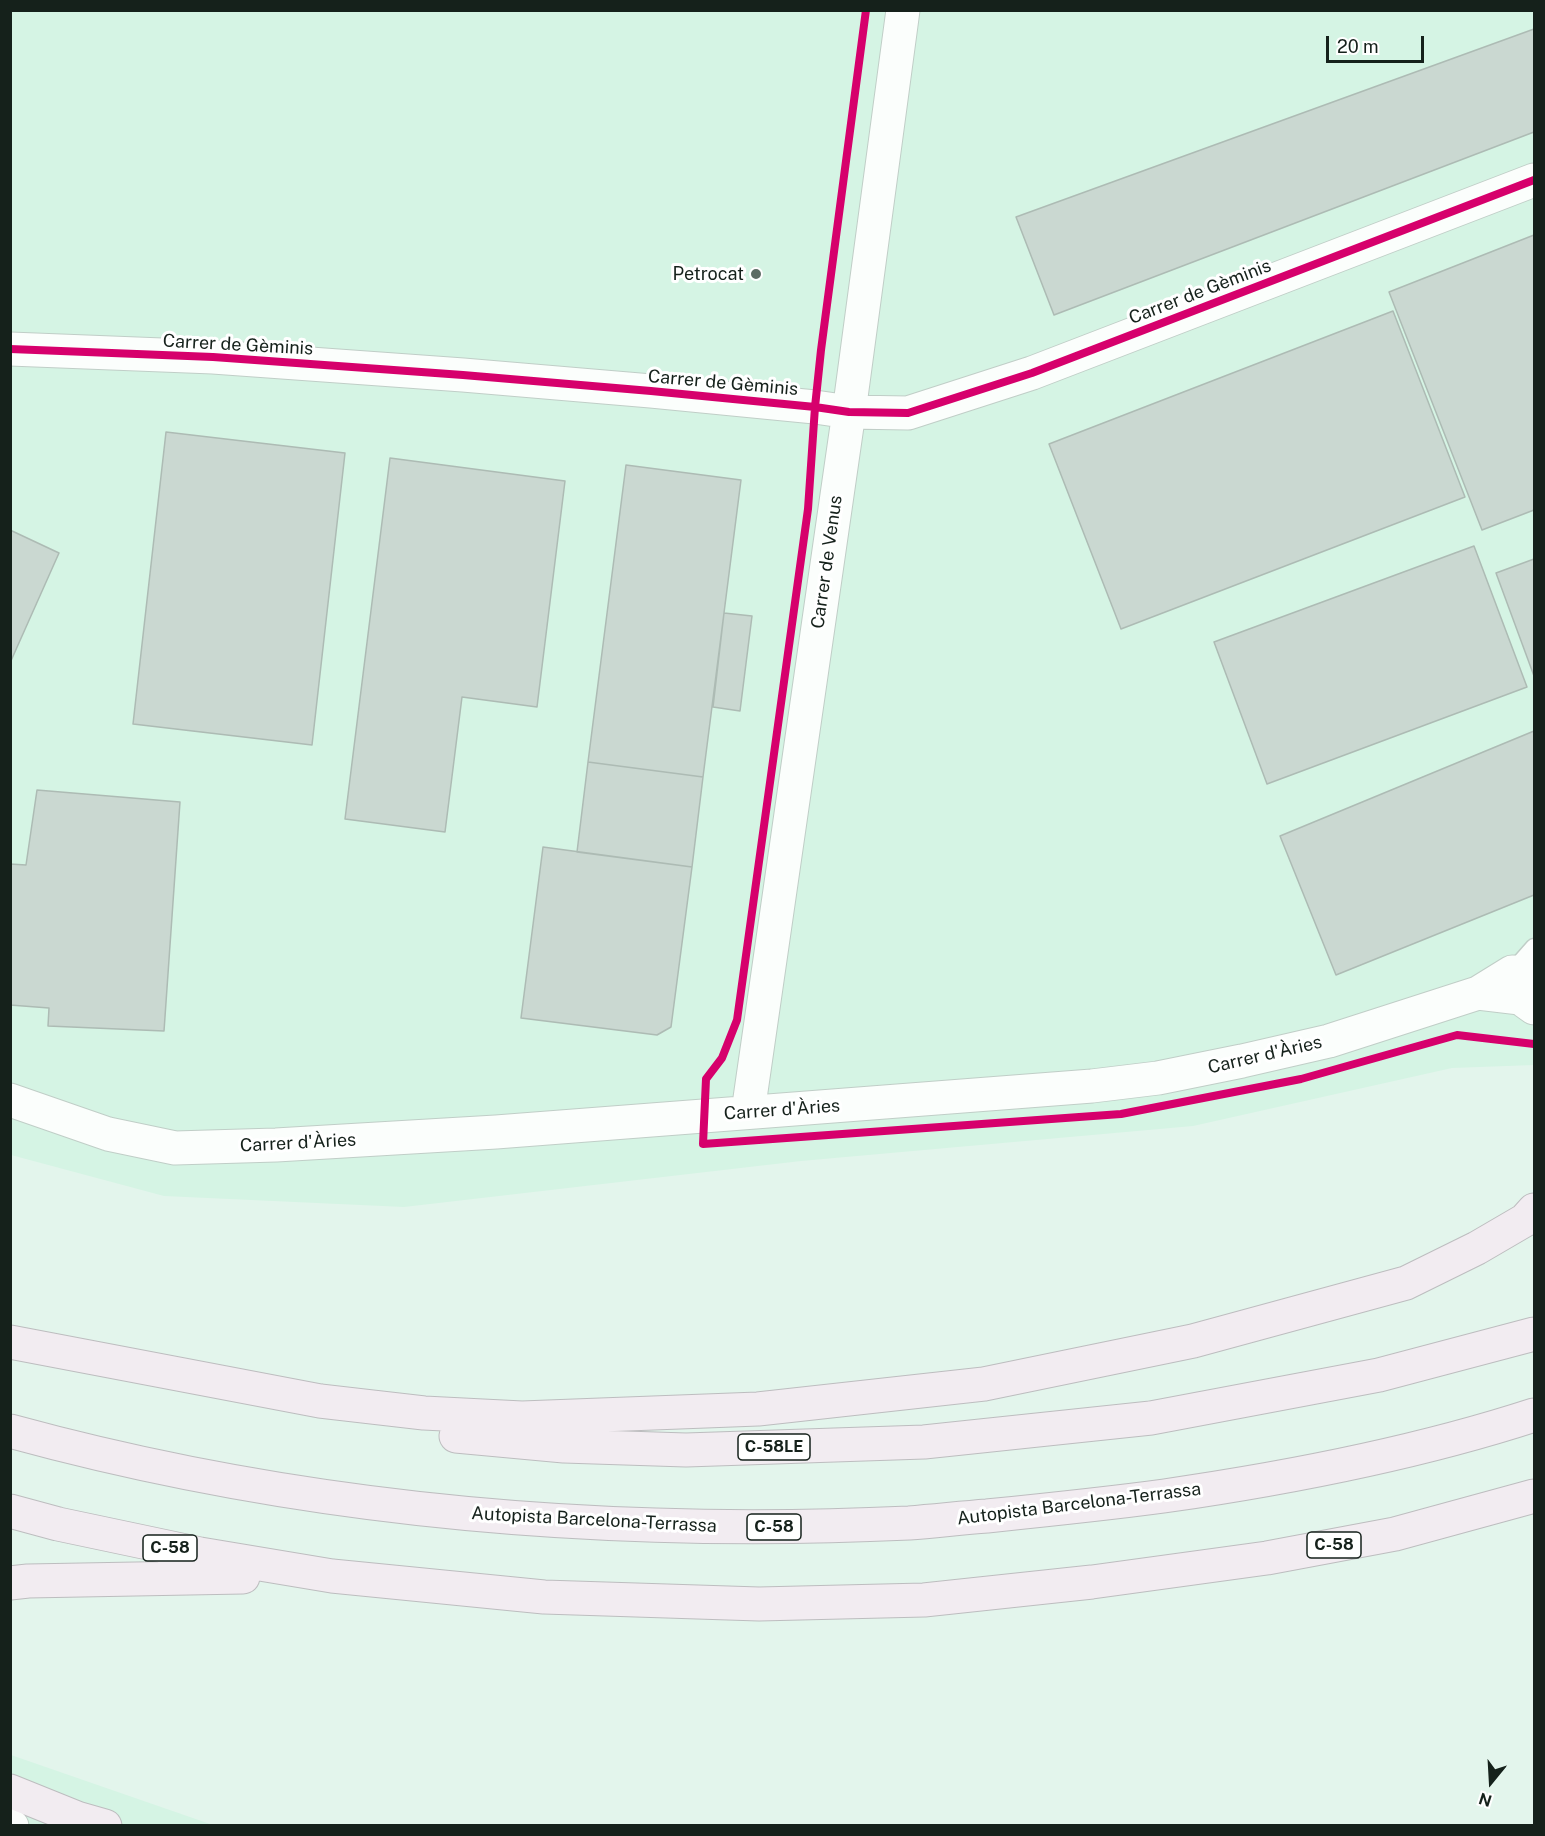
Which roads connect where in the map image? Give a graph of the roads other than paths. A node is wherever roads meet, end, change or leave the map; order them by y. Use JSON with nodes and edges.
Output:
{"nodes":[{"id":1,"x":903,"y":10,"type":"edge"},
{"id":2,"x":1534,"y":180,"type":"edge"},
{"id":3,"x":10,"y":349,"type":"edge"},
{"id":4,"x":849,"y":412,"type":"junction"},
{"id":5,"x":1534,"y":947,"type":"edge"},
{"id":6,"x":1523,"y":973,"type":"edge"},
{"id":7,"x":1478,"y":993,"type":"junction"},
{"id":8,"x":1534,"y":1008,"type":"edge"},
{"id":9,"x":10,"y":1100,"type":"edge"},
{"id":10,"x":748,"y":1113,"type":"junction"},
{"id":11,"x":1534,"y":1210,"type":"edge"},
{"id":12,"x":1534,"y":1334,"type":"edge"},
{"id":13,"x":10,"y":1342,"type":"edge"},
{"id":14,"x":10,"y":1356,"type":"edge"},
{"id":15,"x":1534,"y":1415,"type":"edge"},
{"id":16,"x":10,"y":1431,"type":"edge"},
{"id":17,"x":1534,"y":1496,"type":"edge"},
{"id":18,"x":10,"y":1511,"type":"edge"},
{"id":19,"x":332,"y":1576,"type":"junction"},
{"id":20,"x":10,"y":1583,"type":"edge"},
{"id":21,"x":10,"y":1791,"type":"edge"},
{"id":22,"x":105,"y":1826,"type":"edge"}],
"edges":[{"from":1,"to":4,"type":"street","name":"Carrer de Venus"},
{"from":2,"to":4,"type":"street","name":"Carrer de Gèminis"},
{"from":3,"to":4,"type":"street","name":"Carrer de Gèminis"},
{"from":4,"to":10,"type":"street","name":"Carrer de Venus"},
{"from":5,"to":6,"type":"lane"},
{"from":6,"to":7,"type":"street","name":"Carrer d'Àries"},
{"from":7,"to":8,"type":"street","name":"Carrer d'Àries"},
{"from":7,"to":10,"type":"street","name":"Carrer d'Àries"},
{"from":9,"to":10,"type":"street","name":"Carrer d'Àries"},
{"from":11,"to":13,"type":"highway"},
{"from":12,"to":14,"type":"highway","number":"C-58LE"},
{"from":15,"to":16,"type":"highway","name":"Autopista Barcelona-Terrassa","number":"C-58"},
{"from":17,"to":19,"type":"highway","number":"C-58"},
{"from":18,"to":19,"type":"highway","number":"C-58"},
{"from":19,"to":20,"type":"highway"},
{"from":21,"to":22,"type":"highway"}]}
